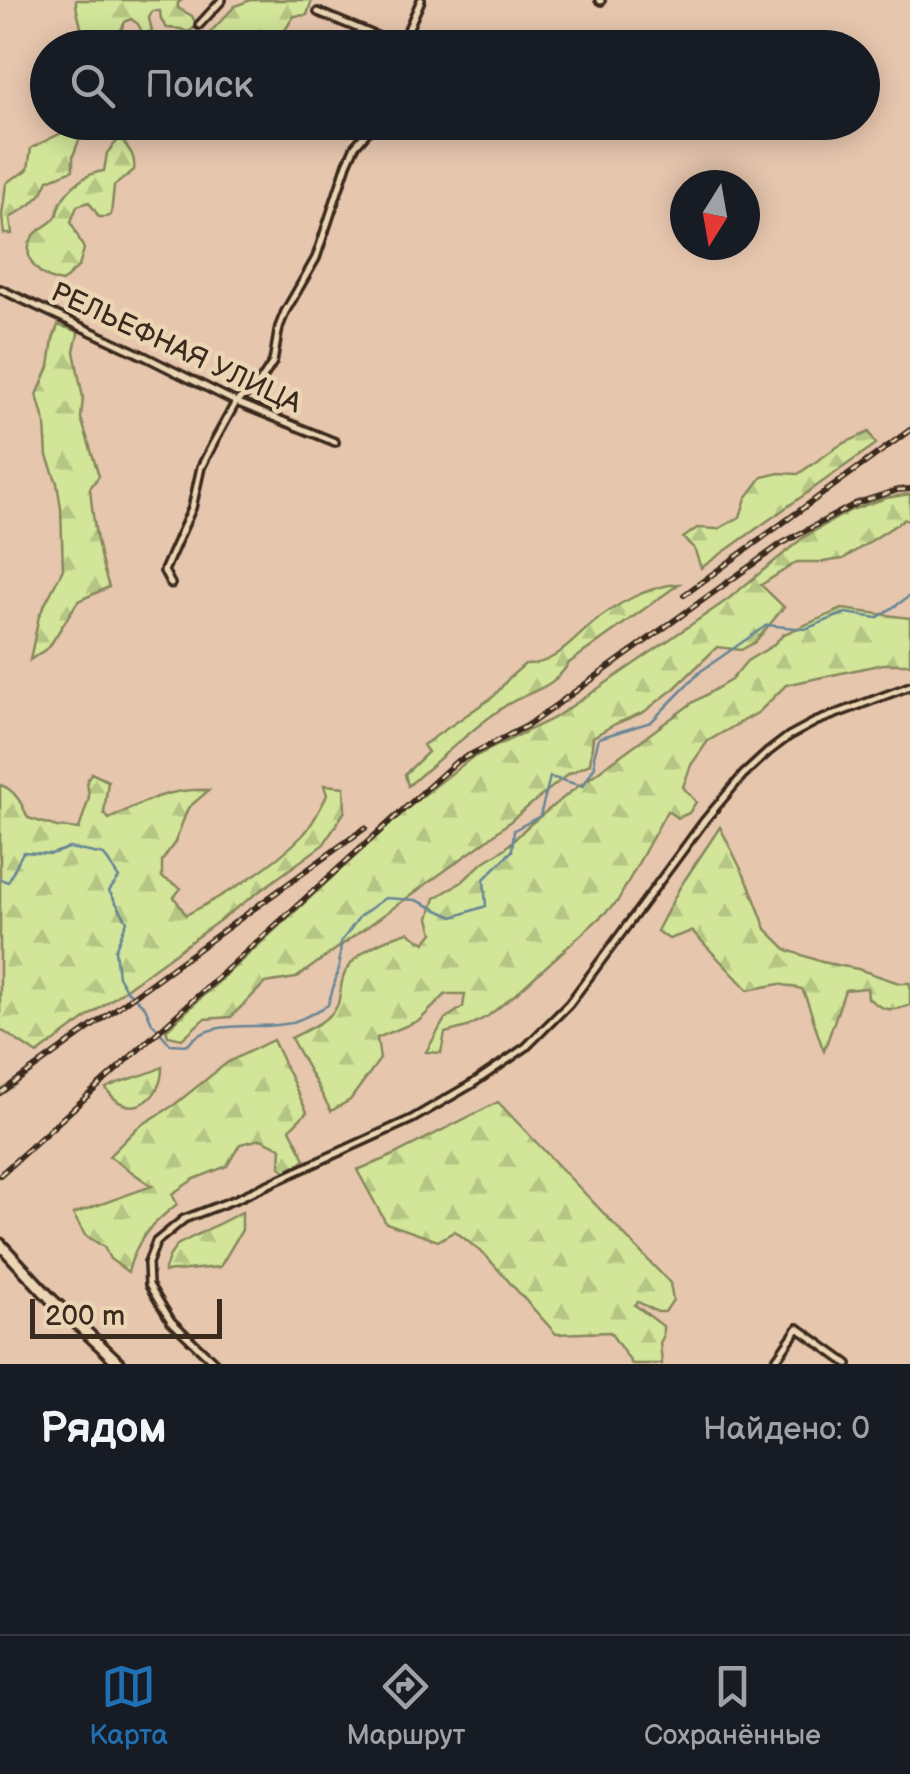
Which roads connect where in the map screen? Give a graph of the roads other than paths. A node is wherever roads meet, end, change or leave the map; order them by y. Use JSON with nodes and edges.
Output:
{"nodes":[{"id":1,"x":222,"y":0,"type":"edge"},
{"id":2,"x":421,"y":0,"type":"edge"},
{"id":3,"x":318,"y":12,"type":"dead end"},
{"id":4,"x":199,"y":25,"type":"dead end"},
{"id":5,"x":360,"y":30,"type":"edge"},
{"id":6,"x":408,"y":30,"type":"edge"},
{"id":7,"x":360,"y":140,"type":"edge"},
{"id":8,"x":0,"y":289,"type":"edge"},
{"id":9,"x":236,"y":402,"type":"junction"},
{"id":10,"x":335,"y":442,"type":"dead end"},
{"id":11,"x":170,"y":584,"type":"dead end"},
{"id":12,"x":910,"y":686,"type":"edge"},
{"id":13,"x":0,"y":1244,"type":"edge"},
{"id":14,"x":120,"y":1364,"type":"edge"},
{"id":15,"x":216,"y":1364,"type":"edge"},
{"id":16,"x":772,"y":1364,"type":"edge"},
{"id":17,"x":848,"y":1364,"type":"edge"}],
"edges":[{"from":1,"to":4,"type":"street"},
{"from":2,"to":6,"type":"street"},
{"from":3,"to":5,"type":"street"},
{"from":7,"to":9,"type":"street"},
{"from":8,"to":9,"type":"street","name":"РЕЛЬЕФНАЯ УЛИЦА"},
{"from":9,"to":10,"type":"street","name":"РЕЛЬЕФНАЯ УЛИЦА"},
{"from":9,"to":11,"type":"street"},
{"from":12,"to":15,"type":"street"},
{"from":13,"to":14,"type":"highway"},
{"from":16,"to":17,"type":"street"}]}
